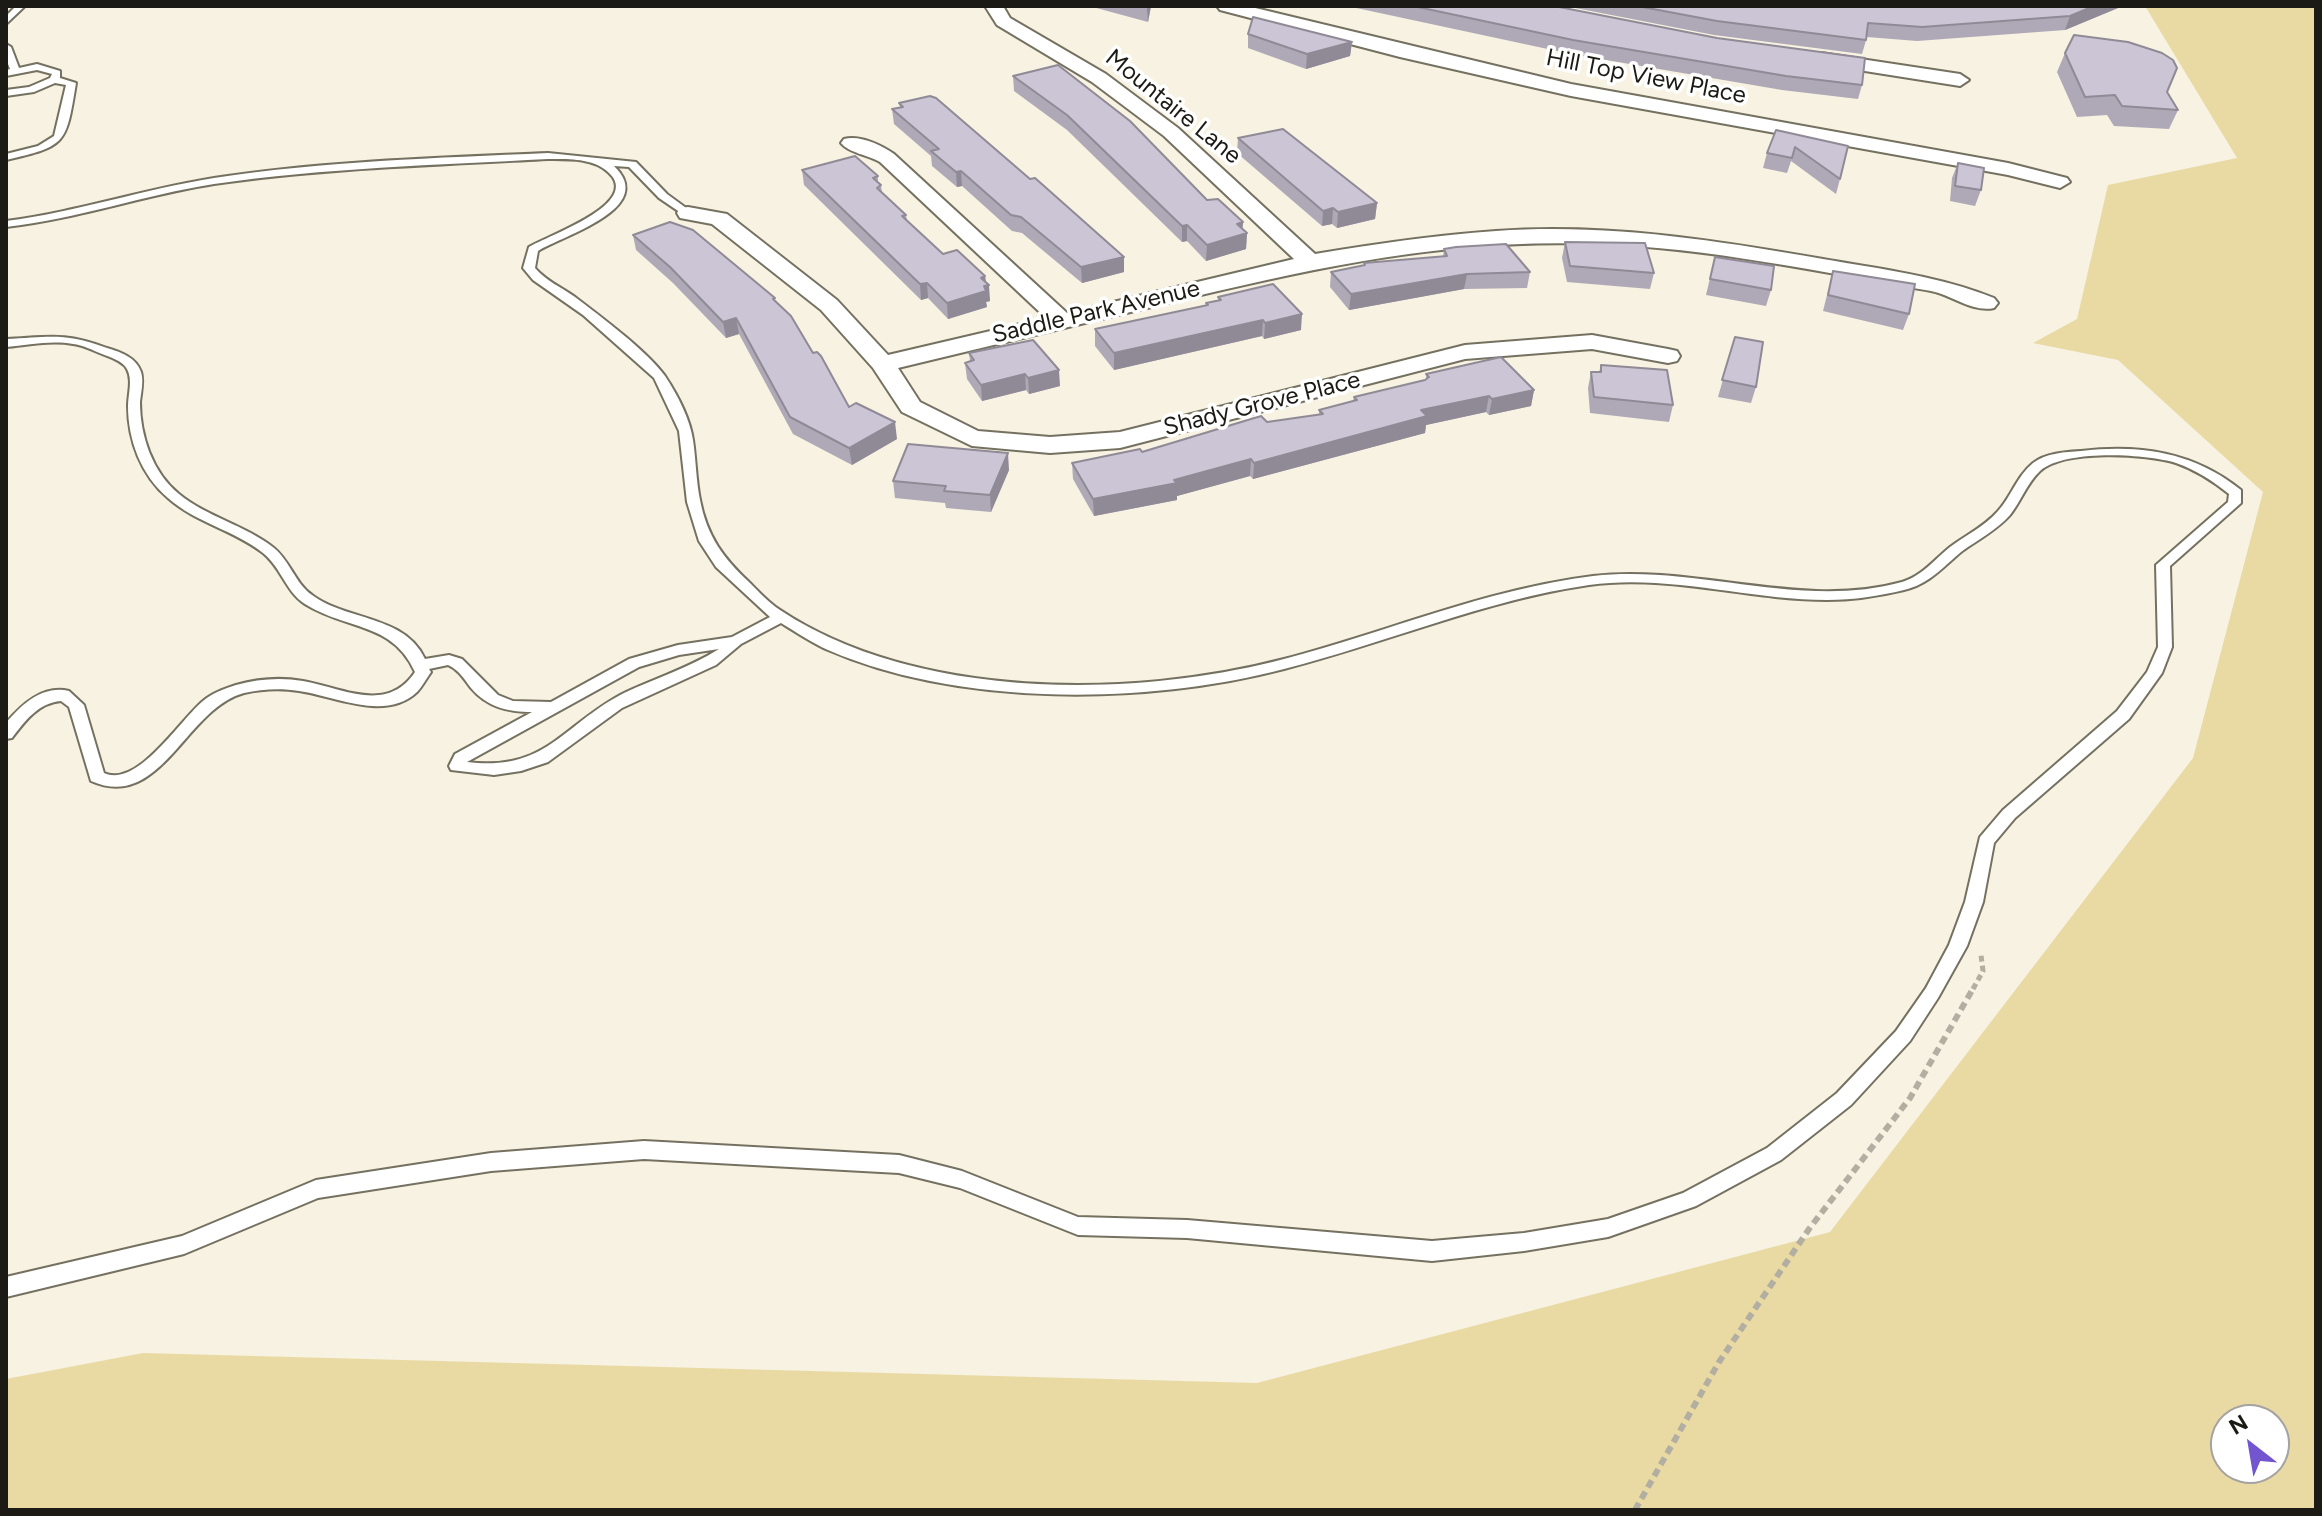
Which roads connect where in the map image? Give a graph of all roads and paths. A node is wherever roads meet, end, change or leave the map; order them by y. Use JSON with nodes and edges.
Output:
{"nodes":[{"id":1,"x":21,"y":6,"type":"edge"},
{"id":2,"x":994,"y":6,"type":"edge"},
{"id":3,"x":1226,"y":6,"type":"edge"},
{"id":4,"x":6,"y":21,"type":"edge"},
{"id":5,"x":6,"y":47,"type":"edge"},
{"id":6,"x":1803,"y":56,"type":"edge"},
{"id":7,"x":10,"y":71,"type":"edge"},
{"id":8,"x":54,"y":80,"type":"junction"},
{"id":9,"x":1960,"y":80,"type":"dead end"},
{"id":10,"x":8,"y":94,"type":"edge"},
{"id":11,"x":851,"y":143,"type":"dead end"},
{"id":12,"x":6,"y":157,"type":"edge"},
{"id":13,"x":601,"y":163,"type":"junction"},
{"id":14,"x":2060,"y":182,"type":"dead end"},
{"id":15,"x":688,"y":213,"type":"joint"},
{"id":16,"x":6,"y":224,"type":"edge"},
{"id":17,"x":1310,"y":262,"type":"junction"},
{"id":18,"x":1986,"y":303,"type":"dead end"},
{"id":19,"x":1061,"y":320,"type":"junction"},
{"id":20,"x":6,"y":343,"type":"edge"},
{"id":21,"x":1668,"y":356,"type":"dead end"},
{"id":22,"x":883,"y":364,"type":"junction"},
{"id":23,"x":779,"y":618,"type":"junction"},
{"id":24,"x":736,"y":641,"type":"junction"},
{"id":25,"x":421,"y":666,"type":"junction"},
{"id":26,"x":550,"y":707,"type":"junction"},
{"id":27,"x":6,"y":734,"type":"edge"},
{"id":28,"x":1974,"y":902,"type":"junction"},
{"id":29,"x":6,"y":1287,"type":"edge"},
{"id":30,"x":1635,"y":1510,"type":"edge"}],
"edges":[{"from":1,"to":4,"type":"lane"},
{"from":2,"to":17,"type":"street","name":"Mountaire Lane"},
{"from":3,"to":14,"type":"street","name":"Hill Top View Place"},
{"from":5,"to":7,"type":"lane"},
{"from":6,"to":9,"type":"street"},
{"from":7,"to":8,"type":"lane"},
{"from":8,"to":10,"type":"lane"},
{"from":8,"to":12,"type":"lane"},
{"from":11,"to":19,"type":"street"},
{"from":13,"to":15,"type":"lane"},
{"from":13,"to":16,"type":"lane"},
{"from":13,"to":23,"type":"lane"},
{"from":15,"to":22,"type":"street","name":"Shady Grove Place"},
{"from":17,"to":18,"type":"street","name":"Saddle Park Avenue"},
{"from":17,"to":19,"type":"street","name":"Saddle Park Avenue"},
{"from":19,"to":22,"type":"street","name":"Saddle Park Avenue"},
{"from":20,"to":25,"type":"lane"},
{"from":21,"to":22,"type":"street","name":"Shady Grove Place"},
{"from":23,"to":24,"type":"lane"},
{"from":23,"to":28,"type":"lane"},
{"from":24,"to":26,"type":"lane"},
{"from":24,"to":26,"type":"lane"},
{"from":25,"to":26,"type":"lane"},
{"from":25,"to":27,"type":"lane"},
{"from":28,"to":29,"type":"lane"},
{"from":28,"to":30,"type":"path"}]}
